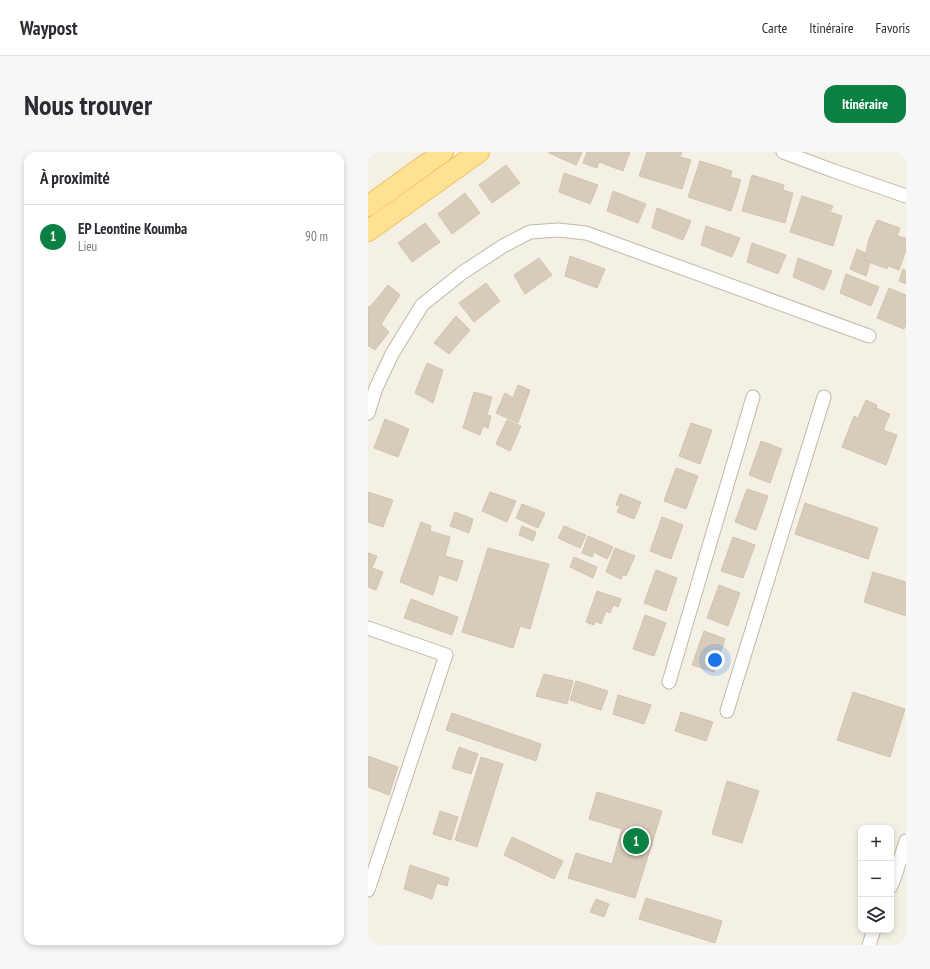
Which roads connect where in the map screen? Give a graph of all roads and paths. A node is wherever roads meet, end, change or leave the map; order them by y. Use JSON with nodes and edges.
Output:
{"nodes":[{"id":1,"x":443,"y":152,"type":"edge"},
{"id":2,"x":479,"y":152,"type":"edge"},
{"id":3,"x":783,"y":152,"type":"edge"},
{"id":4,"x":906,"y":196,"type":"edge"},
{"id":5,"x":368,"y":206,"type":"edge"},
{"id":6,"x":368,"y":232,"type":"edge"},
{"id":7,"x":869,"y":336,"type":"dead end"},
{"id":8,"x":753,"y":396,"type":"dead end"},
{"id":9,"x":824,"y":397,"type":"dead end"},
{"id":10,"x":368,"y":413,"type":"edge"},
{"id":11,"x":368,"y":628,"type":"edge"},
{"id":12,"x":669,"y":682,"type":"dead end"},
{"id":13,"x":727,"y":712,"type":"dead end"},
{"id":14,"x":906,"y":842,"type":"edge"},
{"id":15,"x":894,"y":878,"type":"edge"},
{"id":16,"x":368,"y":890,"type":"edge"},
{"id":17,"x":873,"y":933,"type":"edge"},
{"id":18,"x":869,"y":945,"type":"edge"}],
"edges":[{"from":1,"to":5,"type":"main road"},
{"from":2,"to":6,"type":"main road"},
{"from":3,"to":4,"type":"street"},
{"from":7,"to":10,"type":"street"},
{"from":8,"to":12,"type":"street"},
{"from":9,"to":13,"type":"street"},
{"from":11,"to":16,"type":"street"},
{"from":14,"to":15,"type":"street"},
{"from":17,"to":18,"type":"street"}]}
